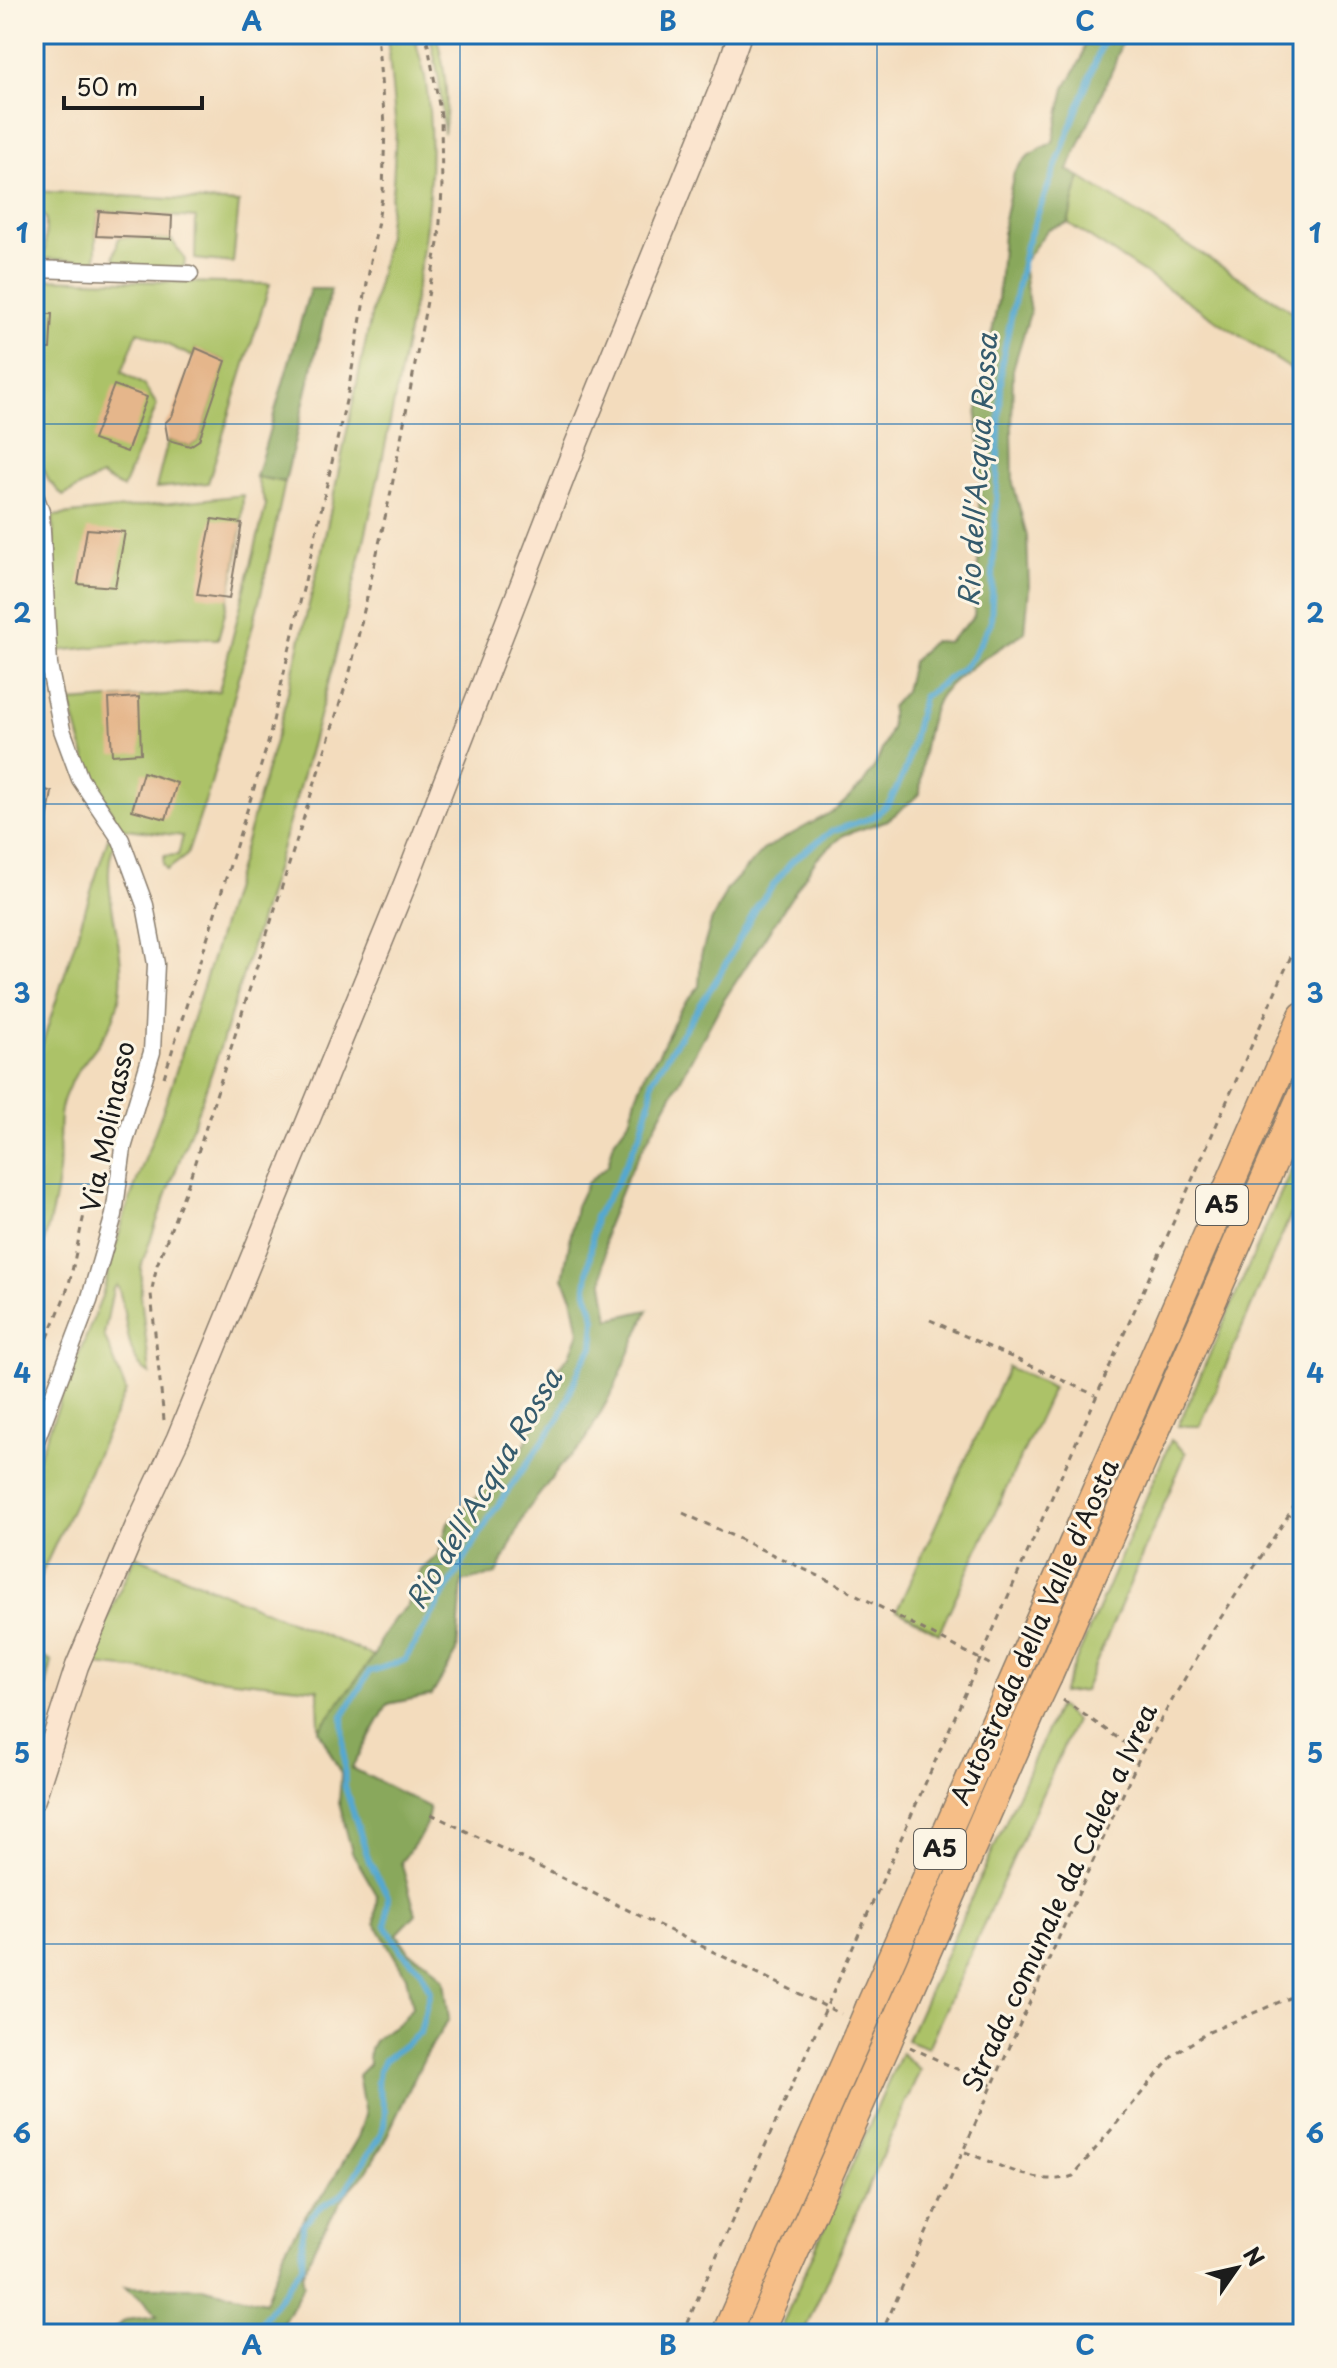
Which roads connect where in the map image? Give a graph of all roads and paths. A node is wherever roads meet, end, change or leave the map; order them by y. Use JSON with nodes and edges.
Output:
{"nodes":[{"id":1,"x":377,"y":34,"type":"edge"},
{"id":2,"x":426,"y":34,"type":"edge"},
{"id":3,"x":740,"y":34,"type":"edge"},
{"id":4,"x":34,"y":269,"type":"edge"},
{"id":5,"x":190,"y":274,"type":"dead end"},
{"id":6,"x":34,"y":492,"type":"edge"},
{"id":7,"x":1303,"y":929,"type":"edge"},
{"id":8,"x":1303,"y":1016,"type":"edge"},
{"id":9,"x":164,"y":1079,"type":"dead end"},
{"id":10,"x":1303,"y":1093,"type":"edge"},
{"id":11,"x":123,"y":1148,"type":"junction"},
{"id":12,"x":930,"y":1320,"type":"dead end"},
{"id":13,"x":34,"y":1371,"type":"edge"},
{"id":14,"x":1095,"y":1395,"type":"junction"},
{"id":15,"x":178,"y":1438,"type":"junction"},
{"id":16,"x":34,"y":1446,"type":"edge"},
{"id":17,"x":1303,"y":1493,"type":"edge"},
{"id":18,"x":683,"y":1513,"type":"dead end"},
{"id":19,"x":979,"y":1660,"type":"junction"},
{"id":20,"x":1068,"y":1702,"type":"dead end"},
{"id":21,"x":1141,"y":1754,"type":"junction"},
{"id":22,"x":34,"y":1799,"type":"edge"},
{"id":23,"x":431,"y":1814,"type":"dead end"},
{"id":24,"x":1303,"y":1992,"type":"edge"},
{"id":25,"x":826,"y":2007,"type":"junction"},
{"id":26,"x":965,"y":2152,"type":"junction"},
{"id":27,"x":727,"y":2330,"type":"edge"},
{"id":28,"x":682,"y":2334,"type":"edge"},
{"id":29,"x":758,"y":2334,"type":"edge"},
{"id":30,"x":881,"y":2334,"type":"edge"}],
"edges":[{"from":1,"to":9,"type":"path"},
{"from":2,"to":15,"type":"path"},
{"from":3,"to":15,"type":"main road"},
{"from":4,"to":5,"type":"street"},
{"from":6,"to":11,"type":"street","name":"Via Molinasso"},
{"from":7,"to":14,"type":"path"},
{"from":8,"to":27,"type":"highway","name":"Autostrada della Valle d'Aosta","number":"A5","bridge":true},
{"from":10,"to":29,"type":"highway","name":"Autostrada della Valle d'Aosta","number":"A5","bridge":true},
{"from":11,"to":13,"type":"path"},
{"from":11,"to":16,"type":"street","name":"Via Molinasso"},
{"from":12,"to":14,"type":"path"},
{"from":14,"to":19,"type":"path"},
{"from":15,"to":22,"type":"main road"},
{"from":17,"to":21,"type":"path","name":"Strada comunale da Calea a Ivrea"},
{"from":18,"to":19,"type":"path"},
{"from":19,"to":25,"type":"path"},
{"from":20,"to":21,"type":"path"},
{"from":21,"to":26,"type":"path","name":"Strada comunale da Calea a Ivrea"},
{"from":23,"to":25,"type":"path"},
{"from":24,"to":26,"type":"path"},
{"from":25,"to":28,"type":"path"},
{"from":26,"to":30,"type":"path","name":"Strada comunale da Calea a Ivrea"}]}
